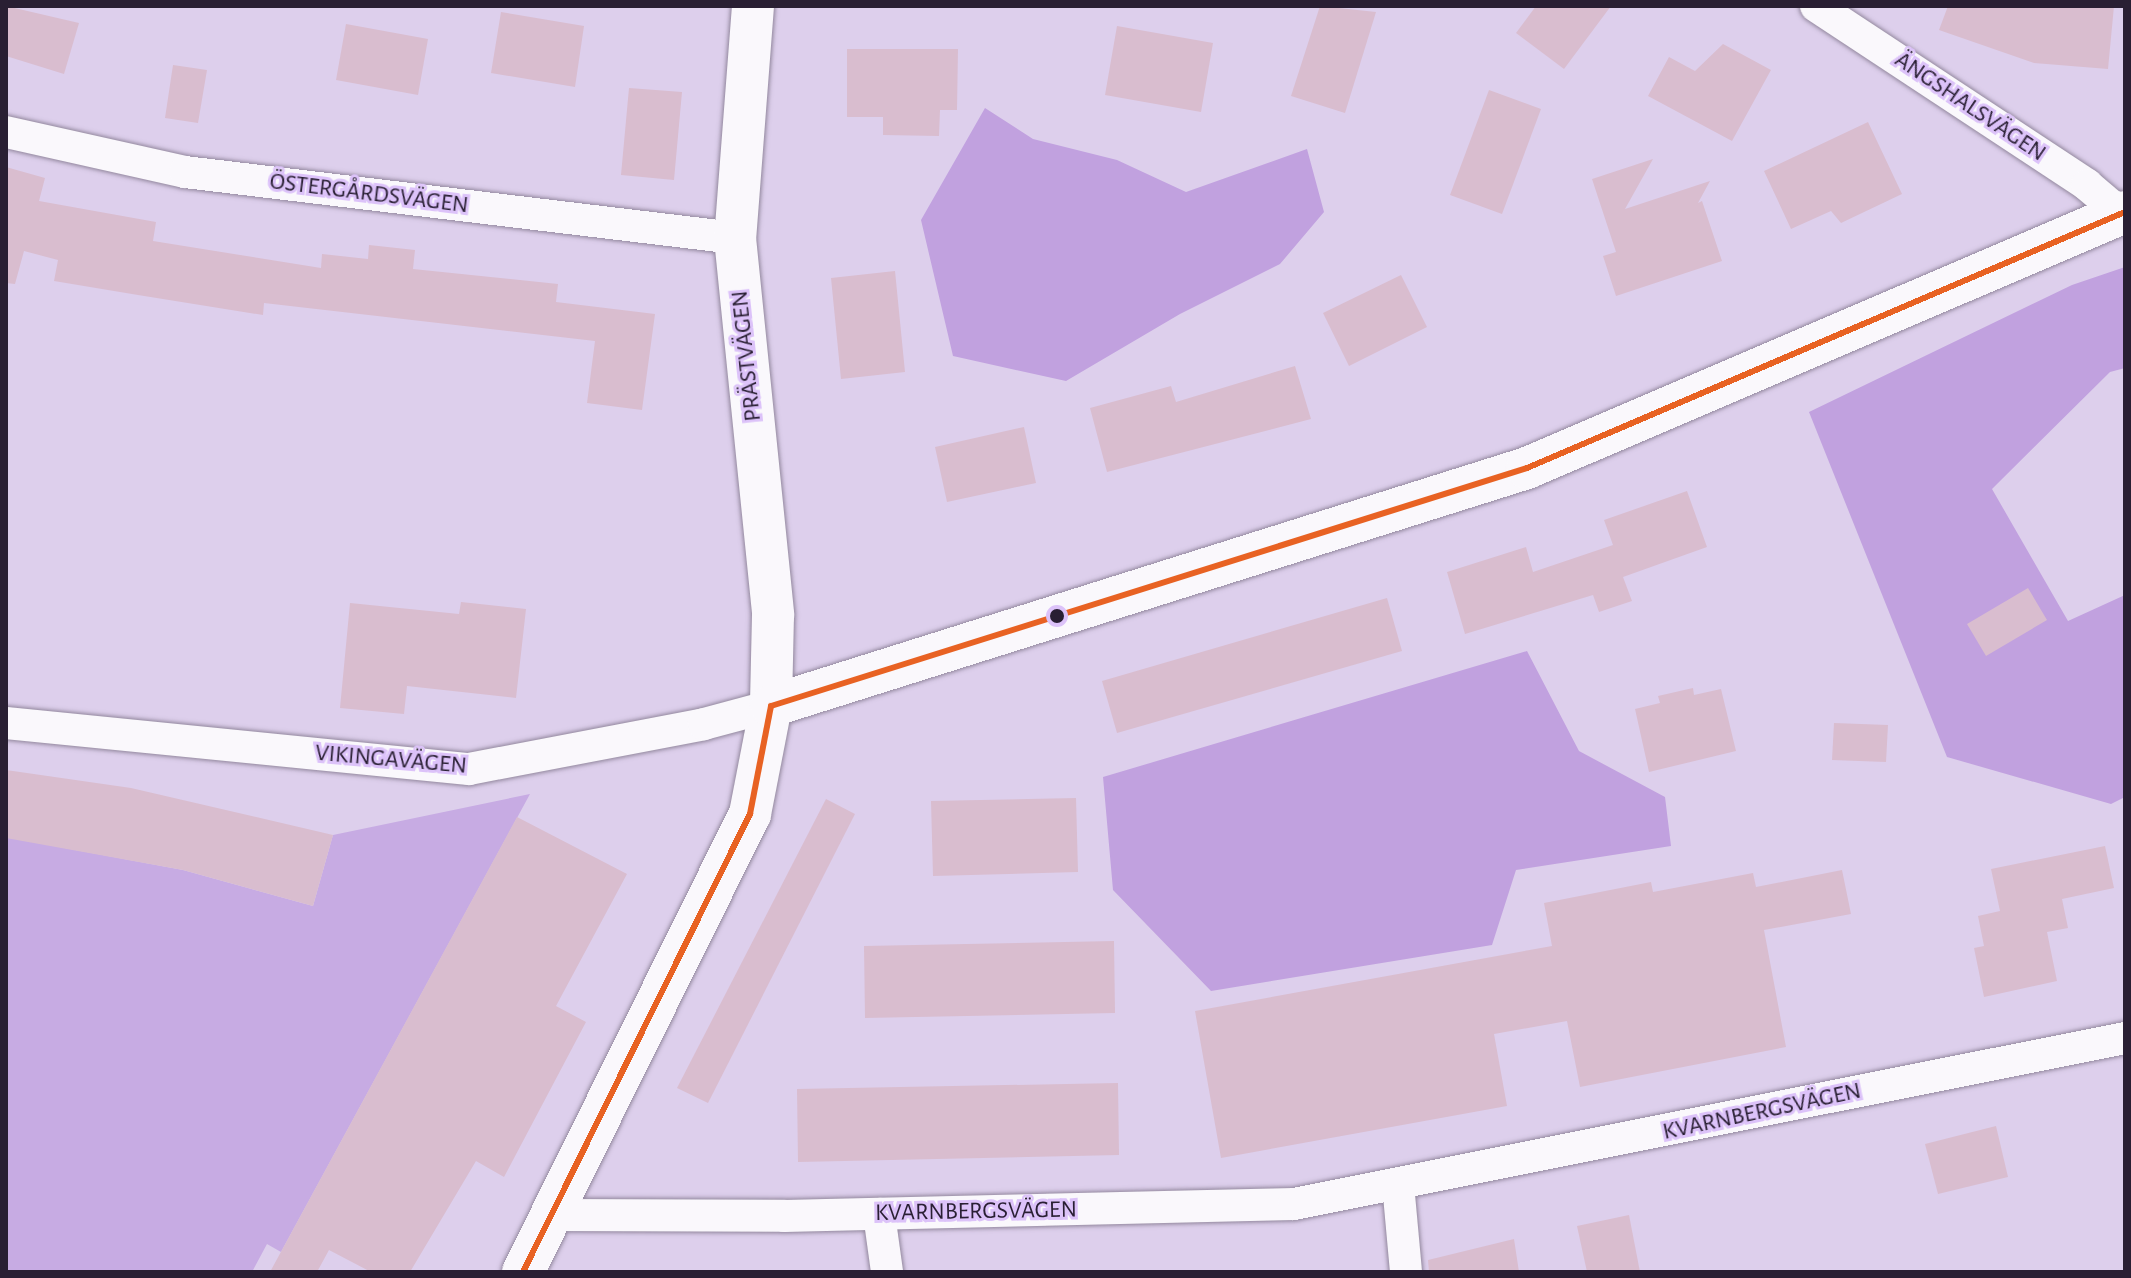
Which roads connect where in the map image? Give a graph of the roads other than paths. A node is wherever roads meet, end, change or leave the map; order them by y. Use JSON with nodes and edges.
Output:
{"nodes":[{"id":1,"x":753,"y":6,"type":"edge"},
{"id":2,"x":1816,"y":6,"type":"edge"},
{"id":3,"x":6,"y":132,"type":"edge"},
{"id":4,"x":2122,"y":213,"type":"edge"},
{"id":5,"x":735,"y":238,"type":"junction"},
{"id":6,"x":771,"y":706,"type":"junction"},
{"id":7,"x":6,"y":723,"type":"edge"},
{"id":8,"x":2125,"y":1038,"type":"edge"},
{"id":9,"x":1398,"y":1184,"type":"junction"},
{"id":10,"x":879,"y":1214,"type":"junction"},
{"id":11,"x":552,"y":1215,"type":"junction"},
{"id":12,"x":523,"y":1272,"type":"edge"},
{"id":13,"x":887,"y":1272,"type":"edge"},
{"id":14,"x":1406,"y":1272,"type":"edge"}],
"edges":[{"from":1,"to":5,"type":"street","name":"PRÄSTVÄGEN"},
{"from":2,"to":4,"type":"street","name":"ÄNGSHALSVÄGEN"},
{"from":3,"to":5,"type":"street","name":"ÖSTERGÅRDSVÄGEN"},
{"from":4,"to":6,"type":"street"},
{"from":5,"to":6,"type":"street","name":"PRÄSTVÄGEN"},
{"from":6,"to":7,"type":"street","name":"VIKINGAVÄGEN"},
{"from":6,"to":11,"type":"street","name":"PRÄSTVÄGEN"},
{"from":8,"to":9,"type":"street","name":"KVARNBERGSVÄGEN"},
{"from":9,"to":10,"type":"street","name":"KVARNBERGSVÄGEN"},
{"from":9,"to":14,"type":"street"},
{"from":10,"to":11,"type":"street","name":"KVARNBERGSVÄGEN"},
{"from":10,"to":13,"type":"street"},
{"from":11,"to":12,"type":"street","name":"PRÄSTVÄGEN"}]}
